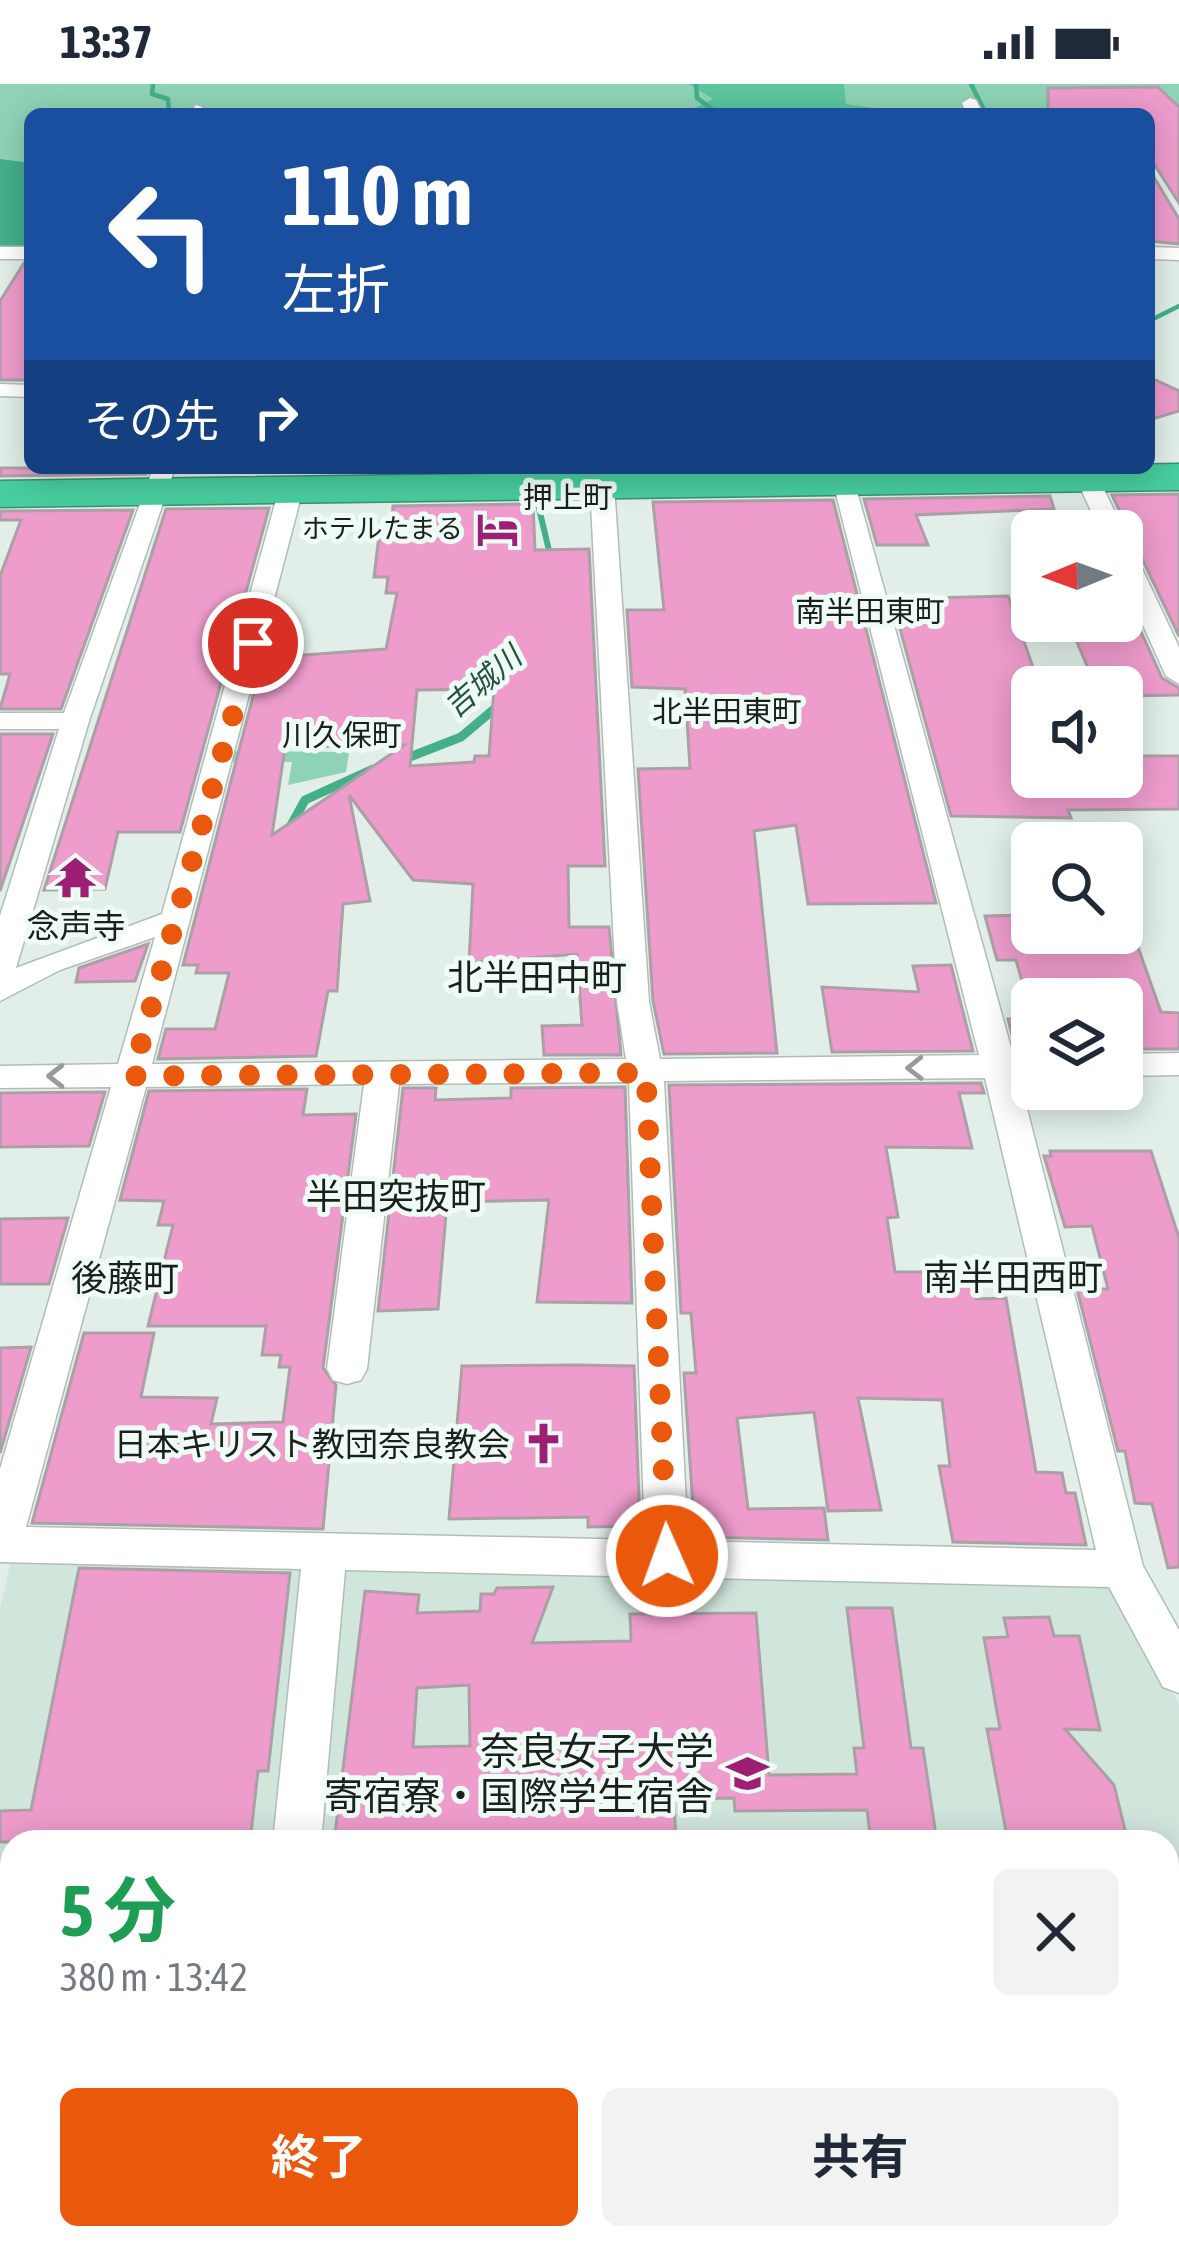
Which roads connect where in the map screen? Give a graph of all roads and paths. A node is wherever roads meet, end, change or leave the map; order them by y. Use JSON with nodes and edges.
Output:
{"nodes":[{"id":1,"x":1092,"y":475,"type":"edge"},
{"id":2,"x":758,"y":476,"type":"edge"},
{"id":3,"x":1179,"y":477,"type":"edge"},
{"id":4,"x":160,"y":479,"type":"edge"},
{"id":5,"x":845,"y":482,"type":"junction"},
{"id":6,"x":602,"y":485,"type":"junction"},
{"id":7,"x":291,"y":489,"type":"junction"},
{"id":8,"x":0,"y":494,"type":"edge"},
{"id":9,"x":1104,"y":510,"type":"edge"},
{"id":10,"x":1143,"y":598,"type":"edge"},
{"id":11,"x":1179,"y":676,"type":"edge"},
{"id":12,"x":0,"y":721,"type":"edge"},
{"id":13,"x":75,"y":721,"type":"junction"},
{"id":14,"x":8,"y":920,"type":"edge"},
{"id":15,"x":172,"y":921,"type":"junction"},
{"id":16,"x":0,"y":968,"type":"edge"},
{"id":17,"x":0,"y":991,"type":"edge"},
{"id":18,"x":1011,"y":1049,"type":"edge"},
{"id":19,"x":1143,"y":1064,"type":"edge"},
{"id":20,"x":1179,"y":1064,"type":"edge"},
{"id":21,"x":1011,"y":1066,"type":"edge"},
{"id":22,"x":383,"y":1073,"type":"junction"},
{"id":23,"x":646,"y":1073,"type":"junction"},
{"id":24,"x":132,"y":1076,"type":"junction"},
{"id":25,"x":0,"y":1077,"type":"edge"},
{"id":26,"x":1025,"y":1110,"type":"edge"},
{"id":27,"x":346,"y":1369,"type":"dead end"},
{"id":28,"x":0,"y":1544,"type":"edge"},
{"id":29,"x":325,"y":1550,"type":"junction"},
{"id":30,"x":667,"y":1556,"type":"junction"},
{"id":31,"x":1122,"y":1569,"type":"junction"},
{"id":32,"x":1179,"y":1673,"type":"edge"},
{"id":33,"x":298,"y":1830,"type":"edge"}],
"edges":[{"from":1,"to":3,"type":"highway"},
{"from":1,"to":5,"type":"highway"},
{"from":1,"to":9,"type":"street"},
{"from":2,"to":5,"type":"highway"},
{"from":2,"to":6,"type":"highway"},
{"from":4,"to":7,"type":"highway"},
{"from":4,"to":8,"type":"highway"},
{"from":4,"to":13,"type":"street"},
{"from":5,"to":18,"type":"street"},
{"from":6,"to":7,"type":"highway"},
{"from":6,"to":23,"type":"street"},
{"from":7,"to":15,"type":"street"},
{"from":10,"to":11,"type":"street"},
{"from":12,"to":13,"type":"street"},
{"from":13,"to":14,"type":"street"},
{"from":14,"to":16,"type":"street"},
{"from":15,"to":17,"type":"street"},
{"from":15,"to":24,"type":"street"},
{"from":19,"to":20,"type":"street"},
{"from":21,"to":23,"type":"street","one_way":true},
{"from":22,"to":23,"type":"street"},
{"from":22,"to":24,"type":"street"},
{"from":22,"to":27,"type":"street"},
{"from":23,"to":30,"type":"street"},
{"from":24,"to":25,"type":"street","one_way":true},
{"from":24,"to":28,"type":"street"},
{"from":26,"to":31,"type":"street"},
{"from":28,"to":29,"type":"street"},
{"from":29,"to":30,"type":"street"},
{"from":29,"to":33,"type":"street"},
{"from":30,"to":31,"type":"street"},
{"from":31,"to":32,"type":"street"}]}
